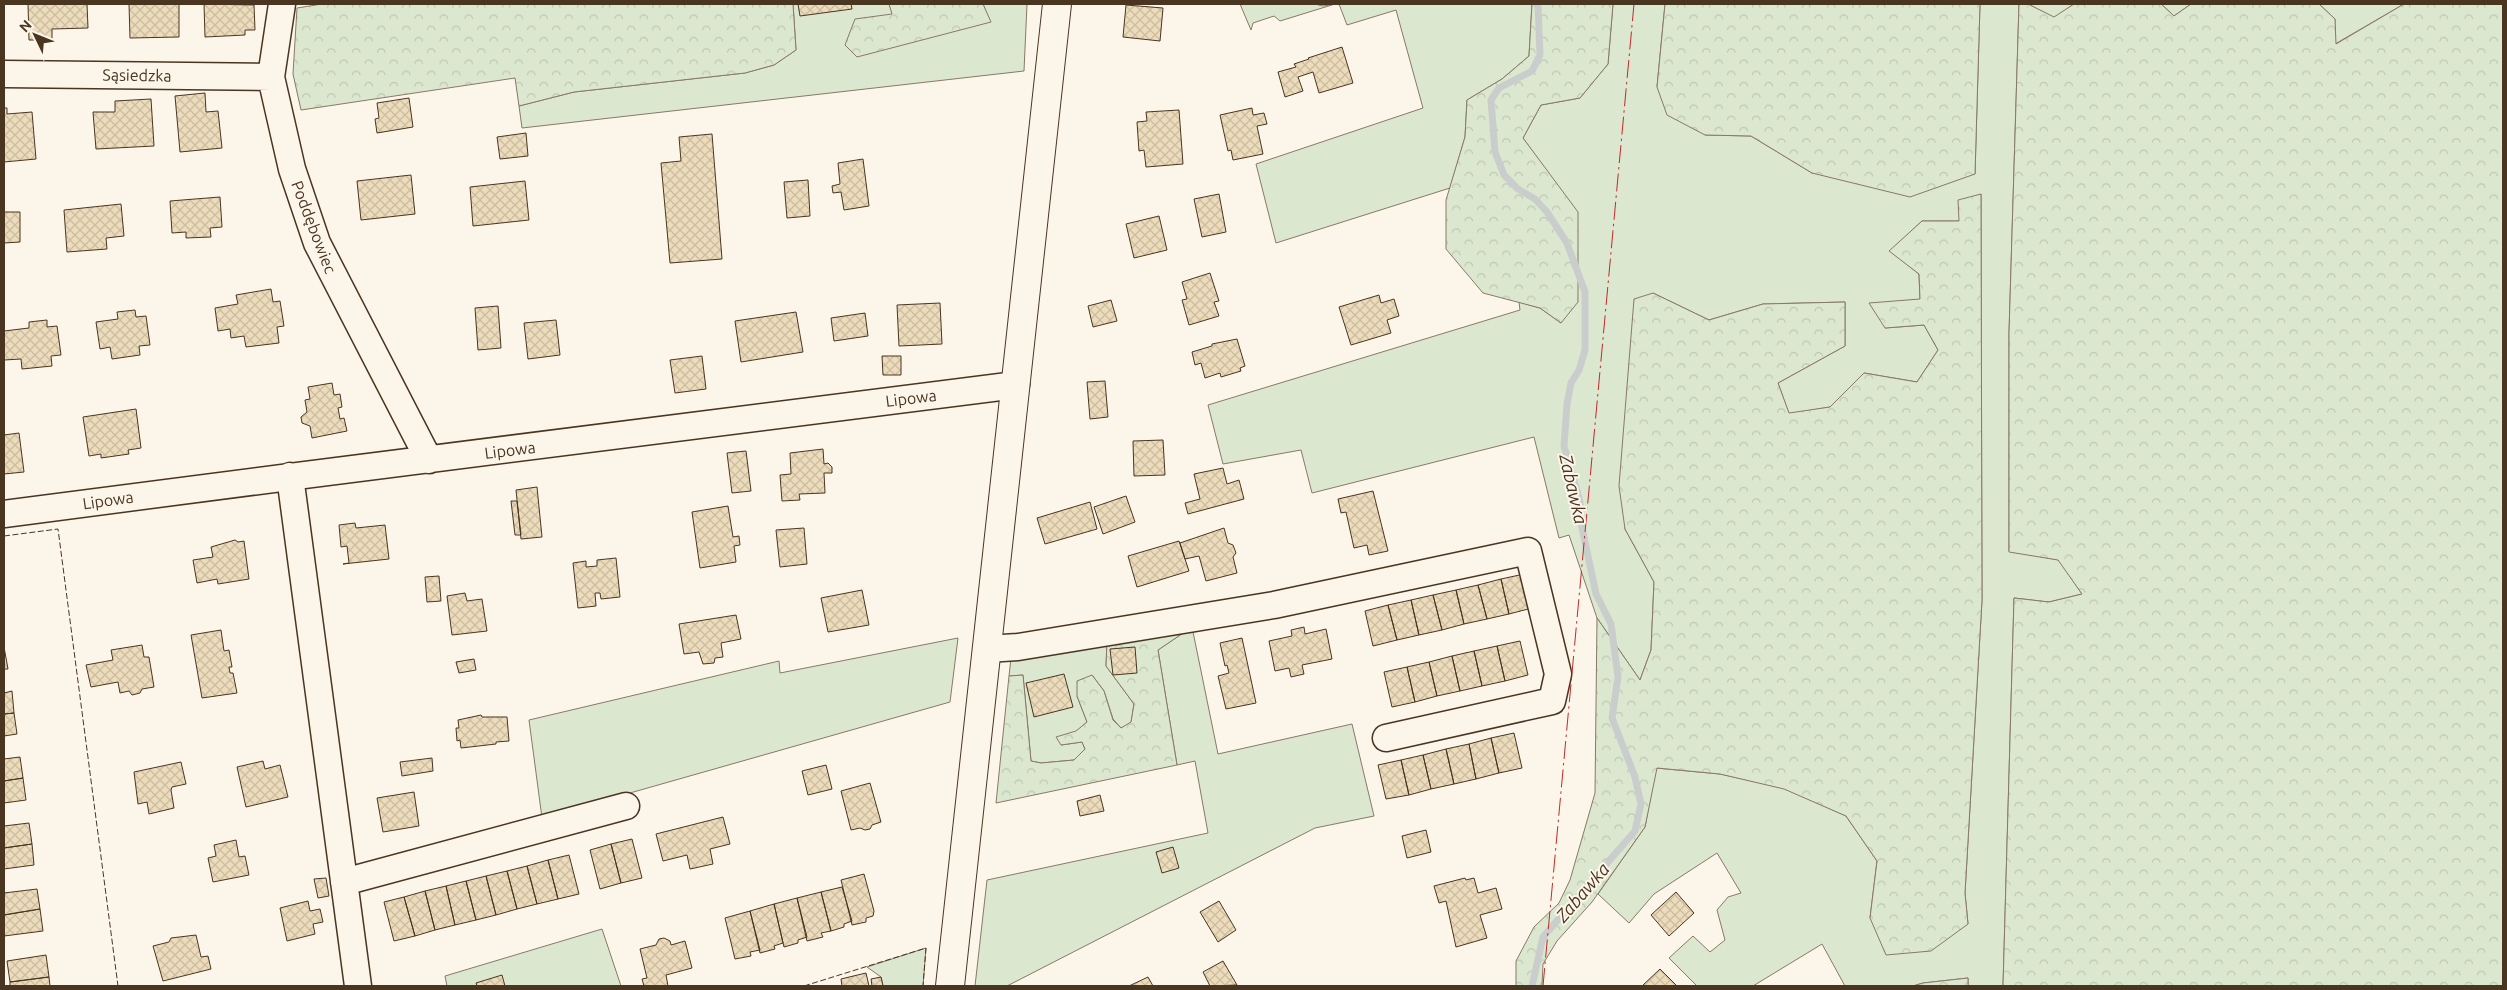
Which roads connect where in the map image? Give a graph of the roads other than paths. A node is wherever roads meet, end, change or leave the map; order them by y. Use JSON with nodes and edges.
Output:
{"nodes":[{"id":1,"x":282,"y":4,"type":"edge"},
{"id":2,"x":1057,"y":4,"type":"edge"},
{"id":3,"x":4,"y":74,"type":"edge"},
{"id":4,"x":271,"y":77,"type":"junction"},
{"id":5,"x":1016,"y":385,"type":"junction"},
{"id":6,"x":429,"y":460,"type":"junction"},
{"id":7,"x":290,"y":476,"type":"junction"},
{"id":8,"x":4,"y":514,"type":"edge"},
{"id":9,"x":987,"y":649,"type":"junction"},
{"id":10,"x":1386,"y":738,"type":"dead end"},
{"id":11,"x":626,"y":806,"type":"dead end"},
{"id":12,"x":344,"y":882,"type":"junction"},
{"id":13,"x":358,"y":986,"type":"edge"},
{"id":14,"x":950,"y":986,"type":"edge"}],
"edges":[{"from":1,"to":4,"type":"street","name":"Poddębowiec"},
{"from":2,"to":5,"type":"main road"},
{"from":3,"to":4,"type":"street","name":"Sąsiedzka"},
{"from":4,"to":6,"type":"street","name":"Poddębowiec"},
{"from":5,"to":6,"type":"street","name":"Lipowa"},
{"from":5,"to":9,"type":"main road"},
{"from":6,"to":7,"type":"street","name":"Lipowa"},
{"from":7,"to":8,"type":"street","name":"Lipowa"},
{"from":7,"to":12,"type":"street"},
{"from":9,"to":10,"type":"street"},
{"from":9,"to":14,"type":"main road"},
{"from":11,"to":12,"type":"street"},
{"from":12,"to":13,"type":"street"}]}
